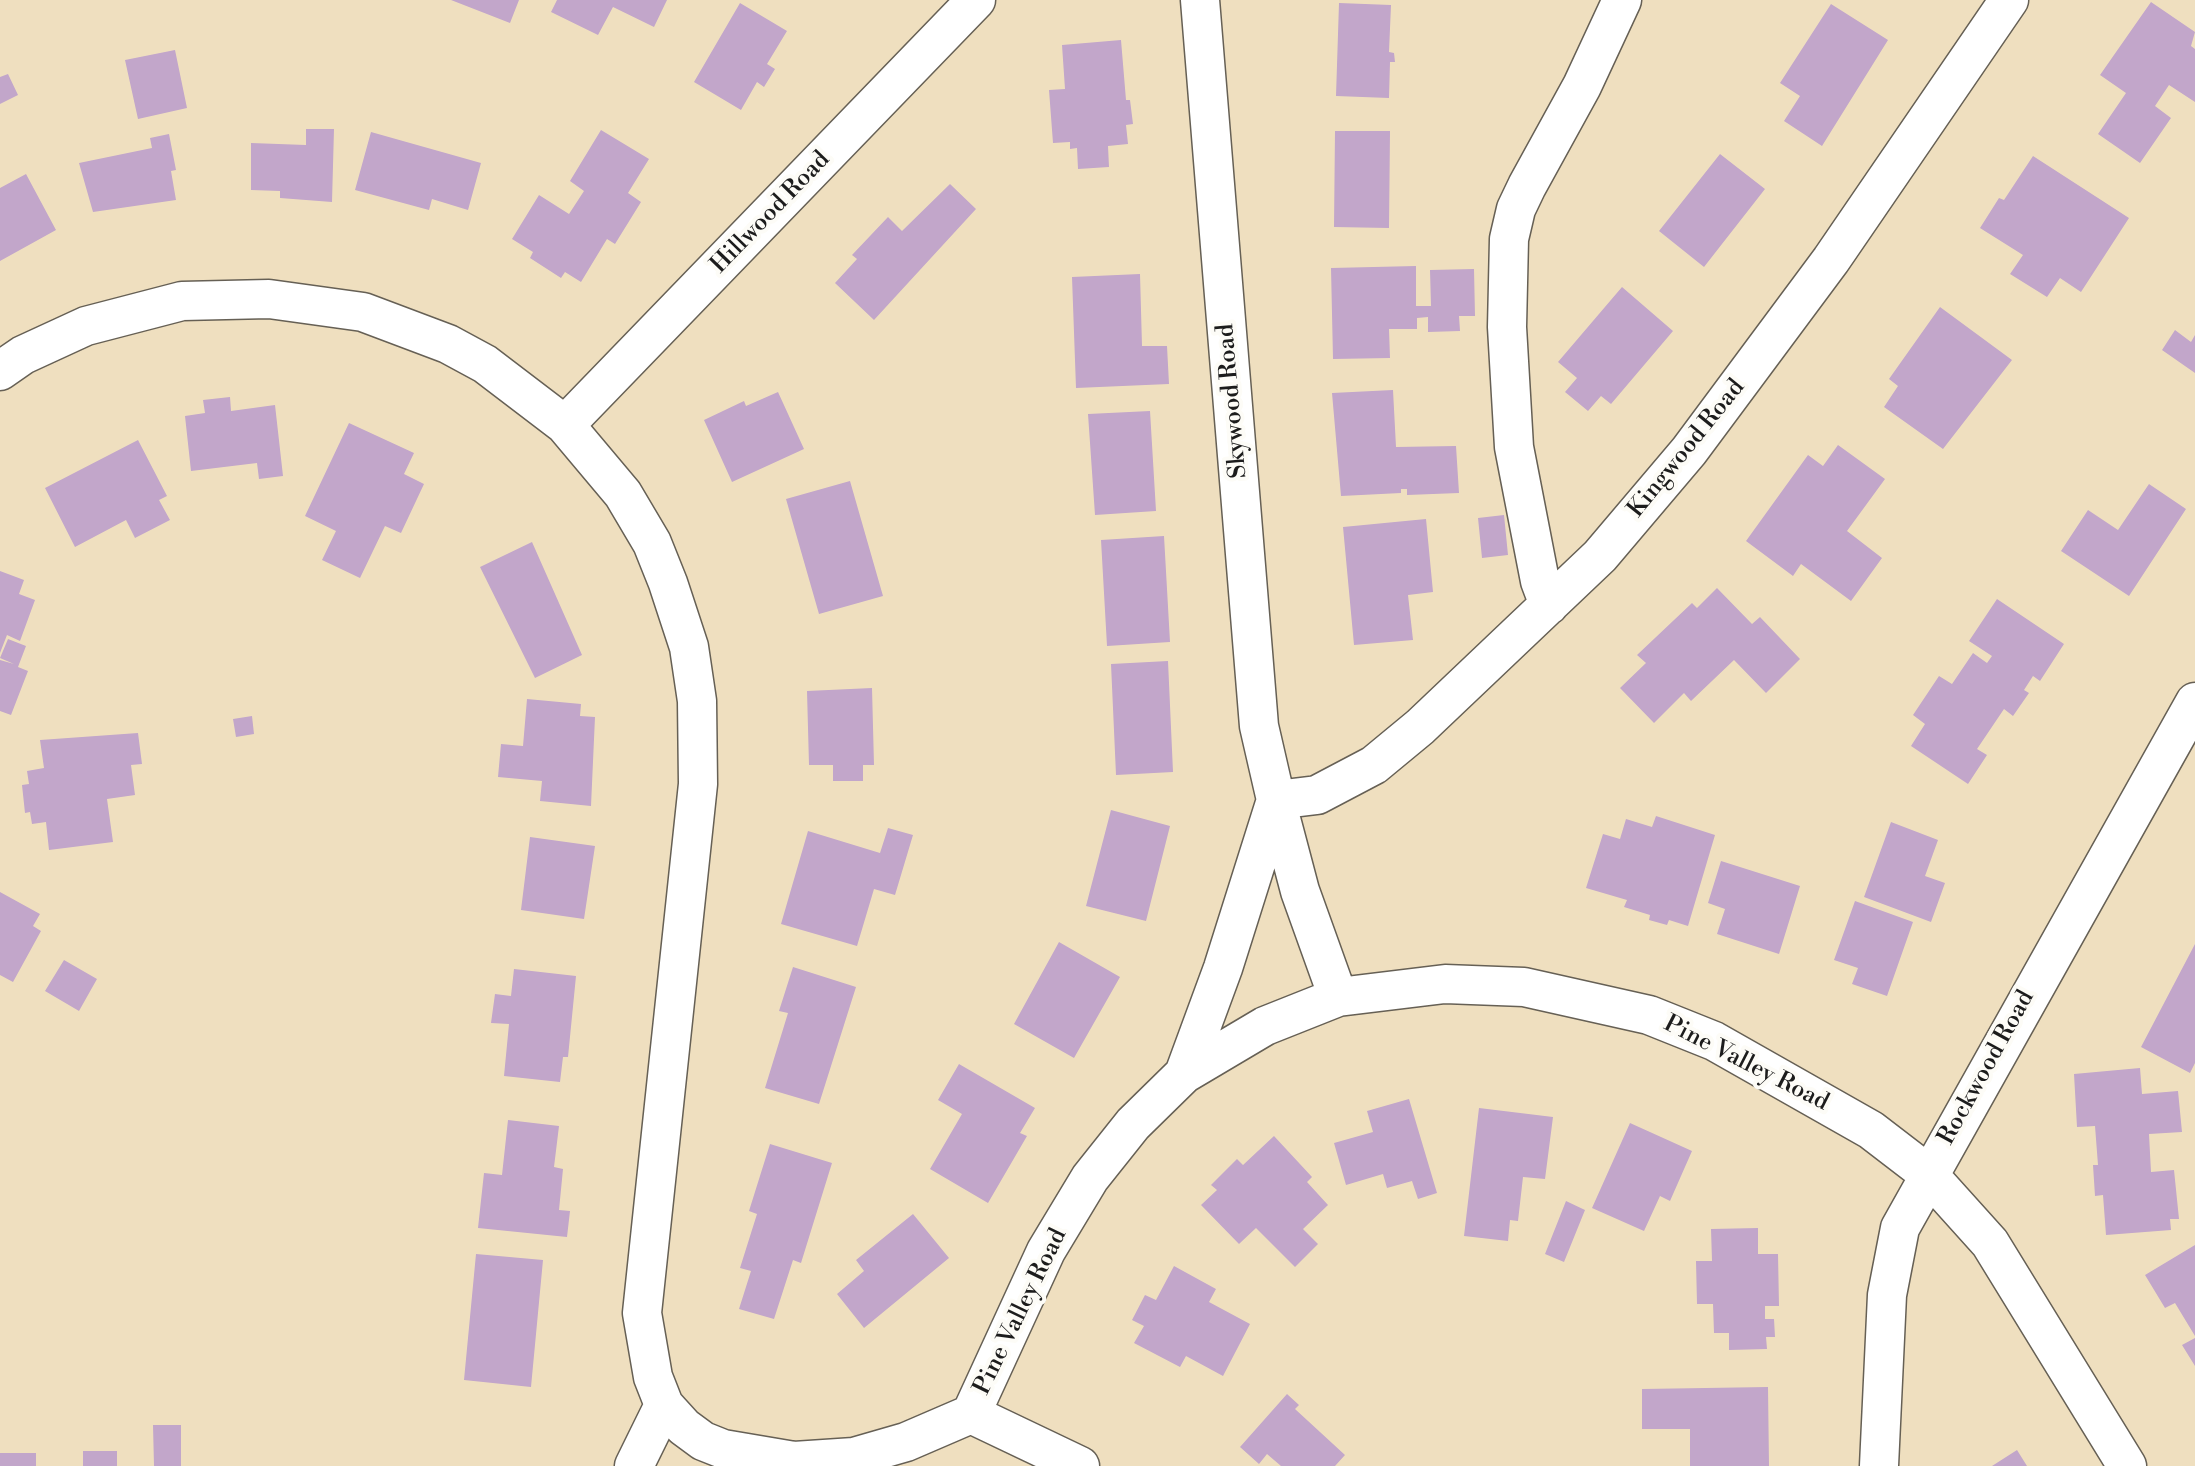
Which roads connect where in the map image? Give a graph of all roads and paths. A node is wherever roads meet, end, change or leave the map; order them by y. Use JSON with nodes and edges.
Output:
{"nodes":[{"id":1,"x":1200,"y":0,"type":"edge"},
{"id":2,"x":1622,"y":0,"type":"edge"},
{"id":3,"x":2009,"y":0,"type":"edge"},
{"id":4,"x":954,"y":6,"type":"edge"},
{"id":5,"x":0,"y":371,"type":"edge"},
{"id":6,"x":565,"y":425,"type":"junction"},
{"id":7,"x":1549,"y":605,"type":"junction"},
{"id":8,"x":2195,"y":702,"type":"edge"},
{"id":9,"x":1276,"y":800,"type":"junction"},
{"id":10,"x":1338,"y":997,"type":"junction"},
{"id":11,"x":1184,"y":1074,"type":"junction"},
{"id":12,"x":1927,"y":1173,"type":"junction"},
{"id":13,"x":664,"y":1405,"type":"junction"},
{"id":14,"x":971,"y":1414,"type":"junction"},
{"id":15,"x":634,"y":1466,"type":"edge"},
{"id":16,"x":1080,"y":1466,"type":"edge"},
{"id":17,"x":1879,"y":1466,"type":"edge"},
{"id":18,"x":2127,"y":1466,"type":"edge"}],
"edges":[{"from":1,"to":9,"type":"street","name":"Skywood Road"},
{"from":2,"to":7,"type":"street"},
{"from":3,"to":7,"type":"street","name":"Kingwood Road"},
{"from":4,"to":6,"type":"street","name":"Hillwood Road"},
{"from":5,"to":6,"type":"street","name":"Pine Valley Road"},
{"from":6,"to":13,"type":"street","name":"Pine Valley Road"},
{"from":7,"to":9,"type":"street","name":"Kingwood Road"},
{"from":8,"to":12,"type":"street","name":"Rockwood Road"},
{"from":9,"to":10,"type":"street","name":"Skywood Road"},
{"from":9,"to":11,"type":"street"},
{"from":10,"to":11,"type":"street","name":"Pine Valley Road"},
{"from":10,"to":12,"type":"street","name":"Pine Valley Road"},
{"from":11,"to":14,"type":"street","name":"Pine Valley Road"},
{"from":12,"to":17,"type":"street","name":"Rockwood Road"},
{"from":12,"to":18,"type":"street","name":"Pine Valley Road"},
{"from":13,"to":14,"type":"street","name":"Pine Valley Road"},
{"from":13,"to":15,"type":"street"},
{"from":14,"to":16,"type":"street"}]}
